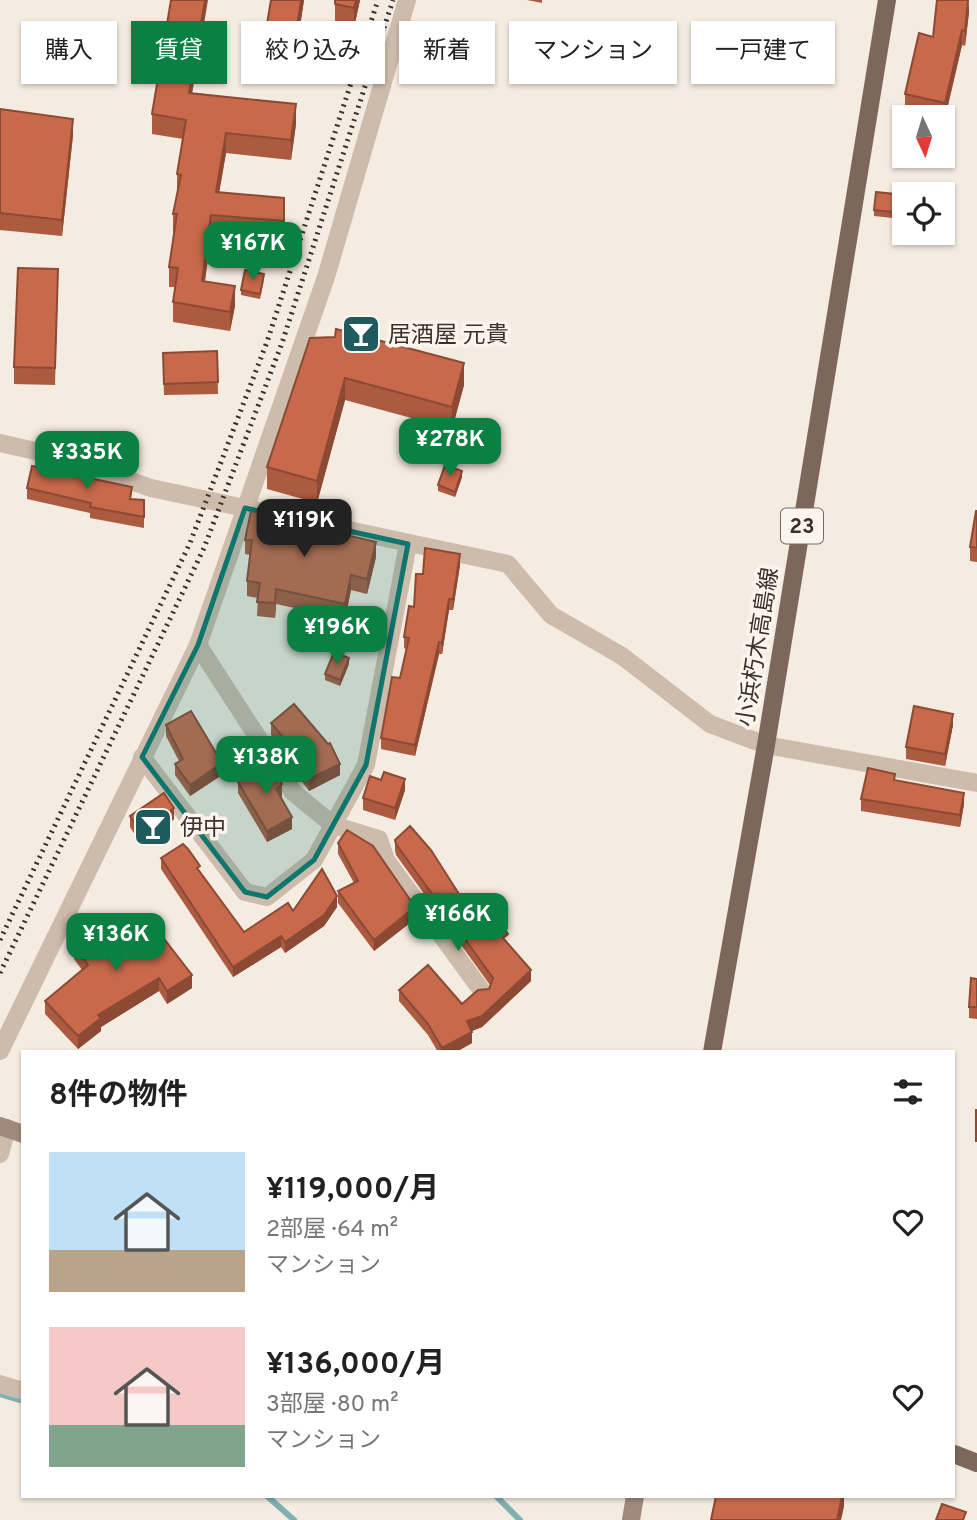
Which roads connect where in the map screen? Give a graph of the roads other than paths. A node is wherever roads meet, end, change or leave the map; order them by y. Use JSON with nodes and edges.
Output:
{"nodes":[{"id":1,"x":407,"y":0,"type":"edge"},
{"id":2,"x":887,"y":0,"type":"edge"},
{"id":3,"x":0,"y":443,"type":"edge"},
{"id":4,"x":245,"y":508,"type":"junction"},
{"id":5,"x":408,"y":544,"type":"junction"},
{"id":6,"x":198,"y":645,"type":"junction"},
{"id":7,"x":766,"y":745,"type":"junction"},
{"id":8,"x":142,"y":757,"type":"junction"},
{"id":9,"x":977,"y":783,"type":"edge"},
{"id":10,"x":333,"y":825,"type":"junction"},
{"id":11,"x":482,"y":991,"type":"edge"},
{"id":12,"x":712,"y":1050,"type":"edge"},
{"id":13,"x":0,"y":1051,"type":"edge"},
{"id":14,"x":10,"y":1129,"type":"edge"},
{"id":15,"x":0,"y":1154,"type":"edge"},
{"id":16,"x":0,"y":1384,"type":"edge"},
{"id":17,"x":21,"y":1390,"type":"edge"},
{"id":18,"x":955,"y":1454,"type":"edge"},
{"id":19,"x":977,"y":1463,"type":"edge"},
{"id":20,"x":635,"y":1498,"type":"edge"},
{"id":21,"x":631,"y":1520,"type":"edge"}],
"edges":[{"from":1,"to":4,"type":"street"},
{"from":2,"to":7,"type":"main road","name":"小浜朽木高島線","number":"23"},
{"from":3,"to":4,"type":"street"},
{"from":4,"to":5,"type":"street"},
{"from":4,"to":6,"type":"street"},
{"from":5,"to":7,"type":"street"},
{"from":5,"to":10,"type":"street"},
{"from":6,"to":8,"type":"street"},
{"from":6,"to":10,"type":"street"},
{"from":7,"to":9,"type":"street"},
{"from":7,"to":12,"type":"main road","name":"小浜朽木高島線","number":"23"},
{"from":8,"to":10,"type":"street"},
{"from":8,"to":13,"type":"street"},
{"from":10,"to":11,"type":"street"},
{"from":14,"to":15,"type":"street"},
{"from":16,"to":17,"type":"street"},
{"from":18,"to":19,"type":"main road"},
{"from":20,"to":21,"type":"main road"}]}
